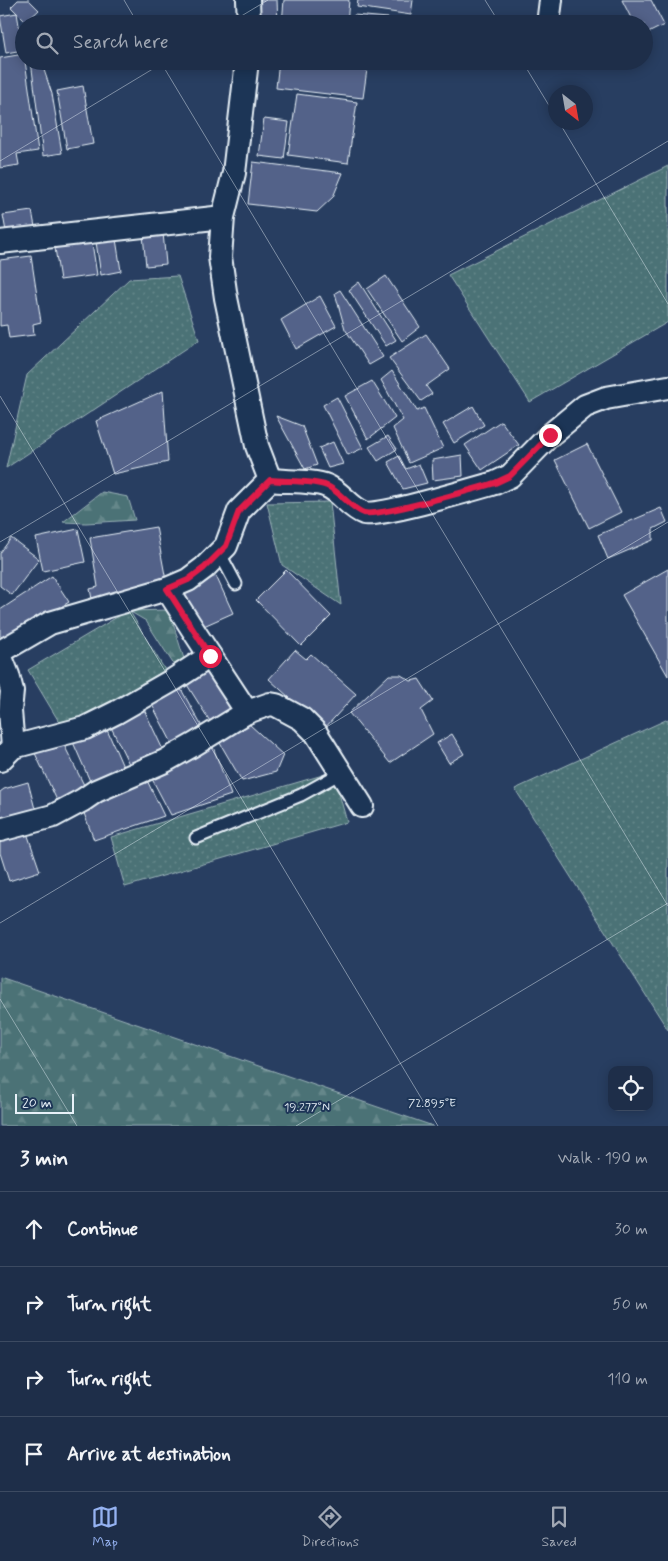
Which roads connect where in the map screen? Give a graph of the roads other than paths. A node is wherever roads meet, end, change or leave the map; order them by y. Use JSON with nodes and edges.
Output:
{"nodes":[{"id":1,"x":248,"y":0,"type":"edge"},
{"id":2,"x":551,"y":0,"type":"edge"},
{"id":3,"x":249,"y":15,"type":"edge"},
{"id":4,"x":549,"y":15,"type":"edge"},
{"id":5,"x":246,"y":70,"type":"edge"},
{"id":6,"x":223,"y":217,"type":"junction"},
{"id":7,"x":0,"y":242,"type":"edge"},
{"id":8,"x":668,"y":387,"type":"edge"},
{"id":9,"x":270,"y":480,"type":"junction"},
{"id":10,"x":219,"y":552,"type":"junction"},
{"id":11,"x":236,"y":584,"type":"dead end"},
{"id":12,"x":167,"y":589,"type":"junction"},
{"id":13,"x":0,"y":654,"type":"edge"},
{"id":14,"x":210,"y":656,"type":"junction"},
{"id":15,"x":247,"y":712,"type":"junction"},
{"id":16,"x":6,"y":754,"type":"edge"},
{"id":17,"x":341,"y":773,"type":"junction"},
{"id":18,"x":362,"y":806,"type":"dead end"},
{"id":19,"x":0,"y":830,"type":"edge"},
{"id":20,"x":196,"y":838,"type":"dead end"}],
"edges":[{"from":1,"to":3,"type":"street"},
{"from":2,"to":4,"type":"street"},
{"from":5,"to":6,"type":"street"},
{"from":6,"to":7,"type":"street"},
{"from":6,"to":9,"type":"street"},
{"from":8,"to":9,"type":"street"},
{"from":9,"to":10,"type":"street"},
{"from":10,"to":11,"type":"lane"},
{"from":10,"to":12,"type":"street"},
{"from":12,"to":13,"type":"street"},
{"from":12,"to":14,"type":"street"},
{"from":13,"to":16,"type":"street"},
{"from":14,"to":15,"type":"street"},
{"from":14,"to":16,"type":"street"},
{"from":15,"to":17,"type":"street"},
{"from":15,"to":19,"type":"street"},
{"from":17,"to":18,"type":"street"},
{"from":17,"to":20,"type":"lane"}]}
